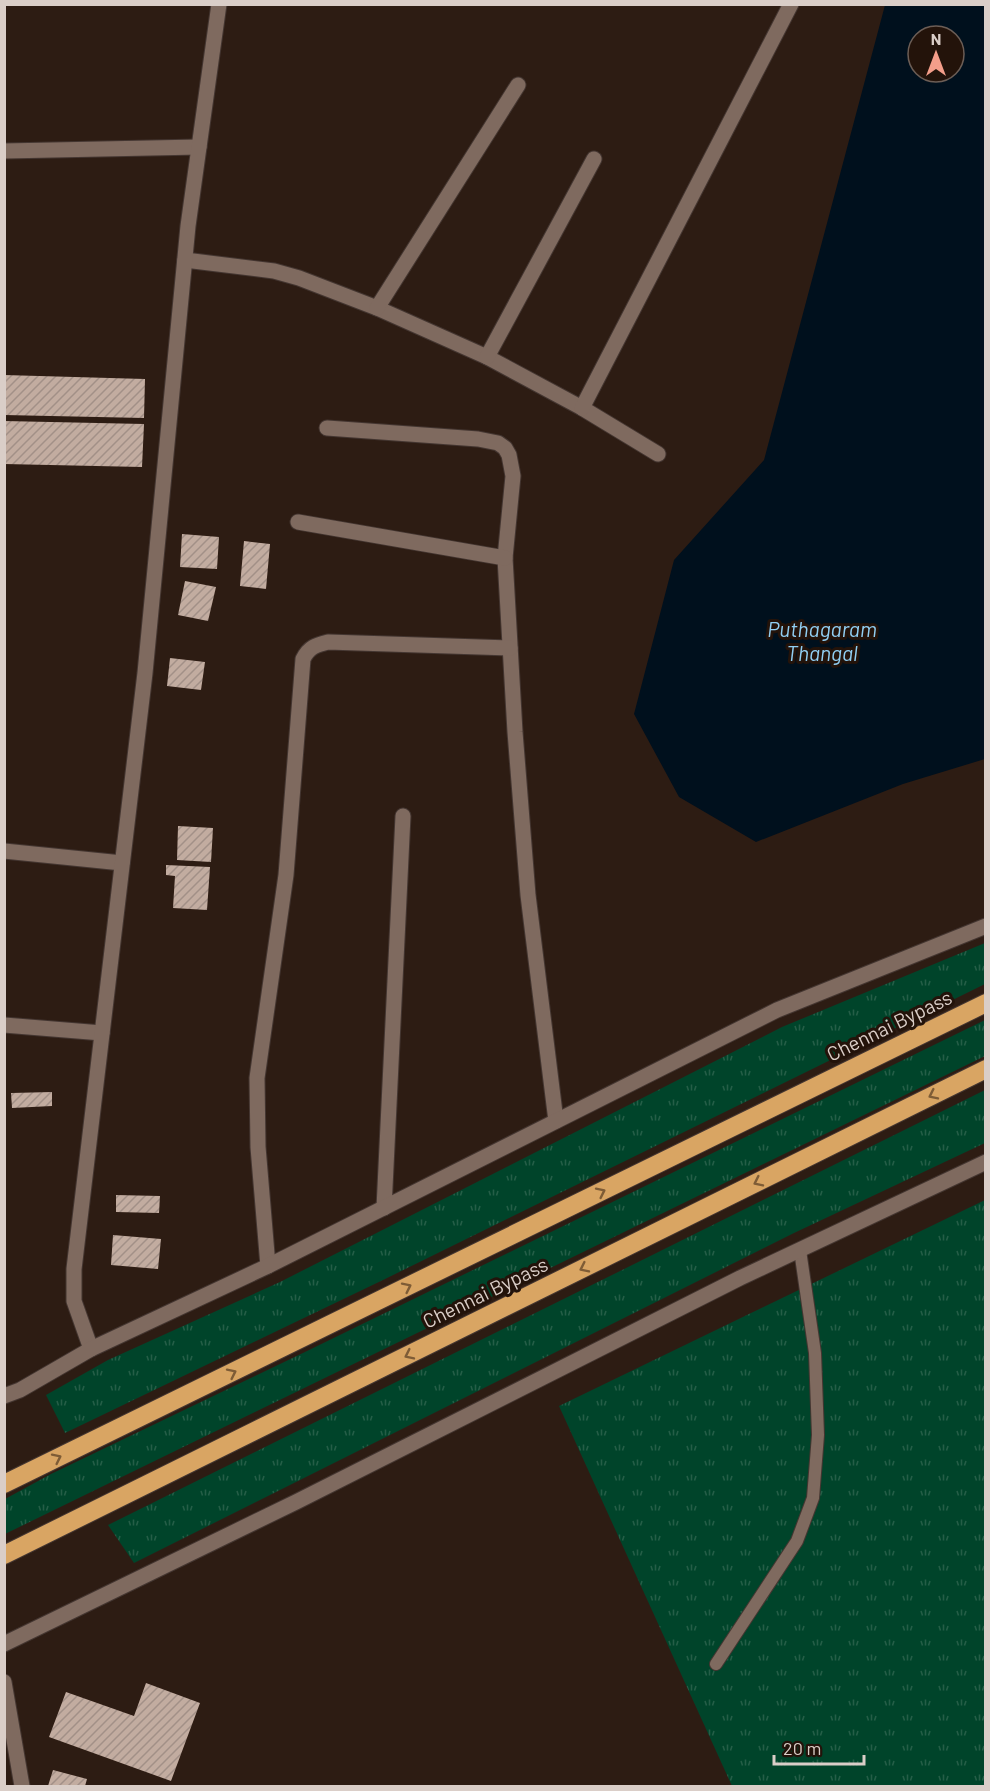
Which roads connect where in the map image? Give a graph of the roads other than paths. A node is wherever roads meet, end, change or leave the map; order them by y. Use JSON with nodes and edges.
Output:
{"nodes":[{"id":1,"x":219,"y":4,"type":"edge"},
{"id":2,"x":791,"y":4,"type":"edge"},
{"id":3,"x":518,"y":85,"type":"dead end"},
{"id":4,"x":199,"y":147,"type":"junction"},
{"id":5,"x":4,"y":151,"type":"edge"},
{"id":6,"x":594,"y":159,"type":"dead end"},
{"id":7,"x":185,"y":260,"type":"junction"},
{"id":8,"x":377,"y":308,"type":"junction"},
{"id":9,"x":487,"y":357,"type":"junction"},
{"id":10,"x":582,"y":408,"type":"junction"},
{"id":11,"x":327,"y":428,"type":"dead end"},
{"id":12,"x":658,"y":454,"type":"dead end"},
{"id":13,"x":298,"y":522,"type":"dead end"},
{"id":14,"x":506,"y":558,"type":"junction"},
{"id":15,"x":510,"y":648,"type":"junction"},
{"id":16,"x":403,"y":816,"type":"dead end"},
{"id":17,"x":4,"y":851,"type":"edge"},
{"id":18,"x":122,"y":863,"type":"junction"},
{"id":19,"x":986,"y":926,"type":"edge"},
{"id":20,"x":986,"y":1003,"type":"edge"},
{"id":21,"x":4,"y":1025,"type":"edge"},
{"id":22,"x":102,"y":1033,"type":"junction"},
{"id":23,"x":986,"y":1069,"type":"edge"},
{"id":24,"x":556,"y":1121,"type":"junction"},
{"id":25,"x":986,"y":1162,"type":"edge"},
{"id":26,"x":384,"y":1208,"type":"junction"},
{"id":27,"x":800,"y":1250,"type":"junction"},
{"id":28,"x":268,"y":1266,"type":"junction"},
{"id":29,"x":91,"y":1349,"type":"junction"},
{"id":30,"x":4,"y":1396,"type":"edge"},
{"id":31,"x":4,"y":1484,"type":"edge"},
{"id":32,"x":4,"y":1556,"type":"edge"},
{"id":33,"x":4,"y":1644,"type":"edge"},
{"id":34,"x":716,"y":1664,"type":"dead end"},
{"id":35,"x":4,"y":1682,"type":"edge"},
{"id":36,"x":22,"y":1786,"type":"edge"}],
"edges":[{"from":1,"to":4,"type":"street"},
{"from":2,"to":10,"type":"street"},
{"from":3,"to":8,"type":"street"},
{"from":4,"to":5,"type":"street"},
{"from":4,"to":7,"type":"street"},
{"from":6,"to":9,"type":"street"},
{"from":7,"to":8,"type":"street"},
{"from":7,"to":18,"type":"street"},
{"from":8,"to":9,"type":"street"},
{"from":9,"to":10,"type":"street"},
{"from":10,"to":12,"type":"street"},
{"from":11,"to":14,"type":"street"},
{"from":13,"to":14,"type":"street"},
{"from":14,"to":15,"type":"street"},
{"from":15,"to":24,"type":"street"},
{"from":15,"to":28,"type":"street"},
{"from":16,"to":26,"type":"street"},
{"from":17,"to":18,"type":"street"},
{"from":18,"to":22,"type":"street"},
{"from":19,"to":24,"type":"street"},
{"from":31,"to":20,"type":"highway","name":"Chennai Bypass","one_way":true},
{"from":21,"to":22,"type":"street"},
{"from":22,"to":29,"type":"street"},
{"from":23,"to":32,"type":"highway","name":"Chennai Bypass","one_way":true},
{"from":24,"to":26,"type":"street"},
{"from":25,"to":27,"type":"street"},
{"from":26,"to":28,"type":"street"},
{"from":27,"to":33,"type":"street"},
{"from":27,"to":34,"type":"lane"},
{"from":28,"to":29,"type":"street"},
{"from":29,"to":30,"type":"street"},
{"from":35,"to":36,"type":"street"}]}
